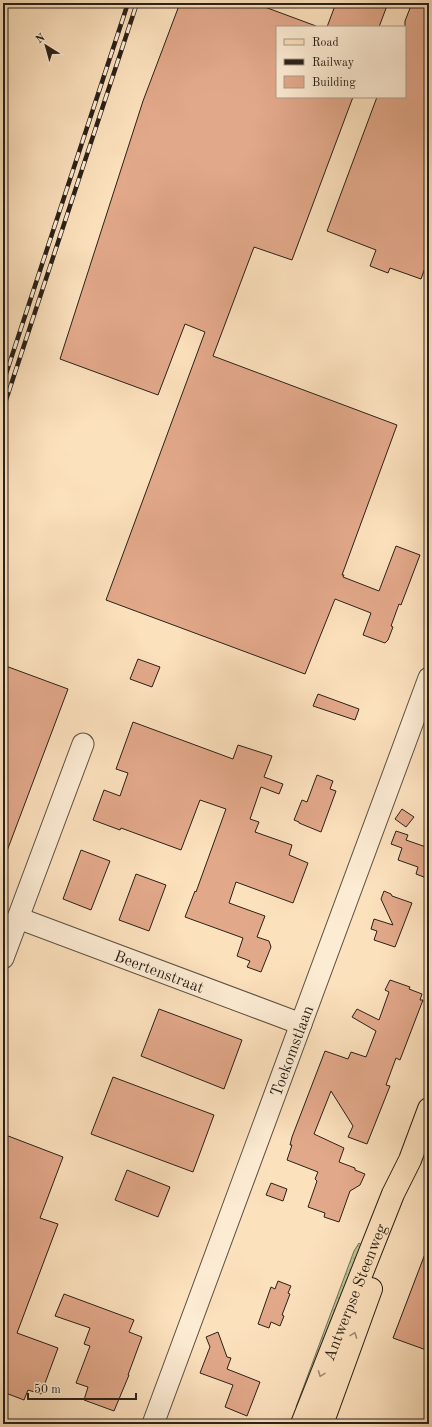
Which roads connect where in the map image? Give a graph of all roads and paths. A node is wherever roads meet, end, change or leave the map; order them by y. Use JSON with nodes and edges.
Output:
{"nodes":[{"id":1,"x":429,"y":678,"type":"edge"},
{"id":2,"x":83,"y":744,"type":"dead end"},
{"id":3,"x":18,"y":918,"type":"junction"},
{"id":4,"x":3,"y":958,"type":"edge"},
{"id":5,"x":302,"y":1024,"type":"junction"},
{"id":6,"x":429,"y":1109,"type":"edge"},
{"id":7,"x":410,"y":1160,"type":"junction"},
{"id":8,"x":153,"y":1424,"type":"edge"},
{"id":9,"x":302,"y":1424,"type":"edge"},
{"id":10,"x":322,"y":1424,"type":"edge"}],
"edges":[{"from":1,"to":5,"type":"street","name":"Toekomstlaan"},
{"from":2,"to":3,"type":"street"},
{"from":3,"to":4,"type":"street"},
{"from":3,"to":5,"type":"street","name":"Beertenstraat"},
{"from":5,"to":8,"type":"street","name":"Toekomstlaan"},
{"from":6,"to":7,"type":"main road","name":"Antwerpse Steenweg"},
{"from":7,"to":9,"type":"main road","name":"Antwerpse Steenweg","one_way":true},
{"from":10,"to":7,"type":"main road","name":"Antwerpse Steenweg","one_way":true}]}
